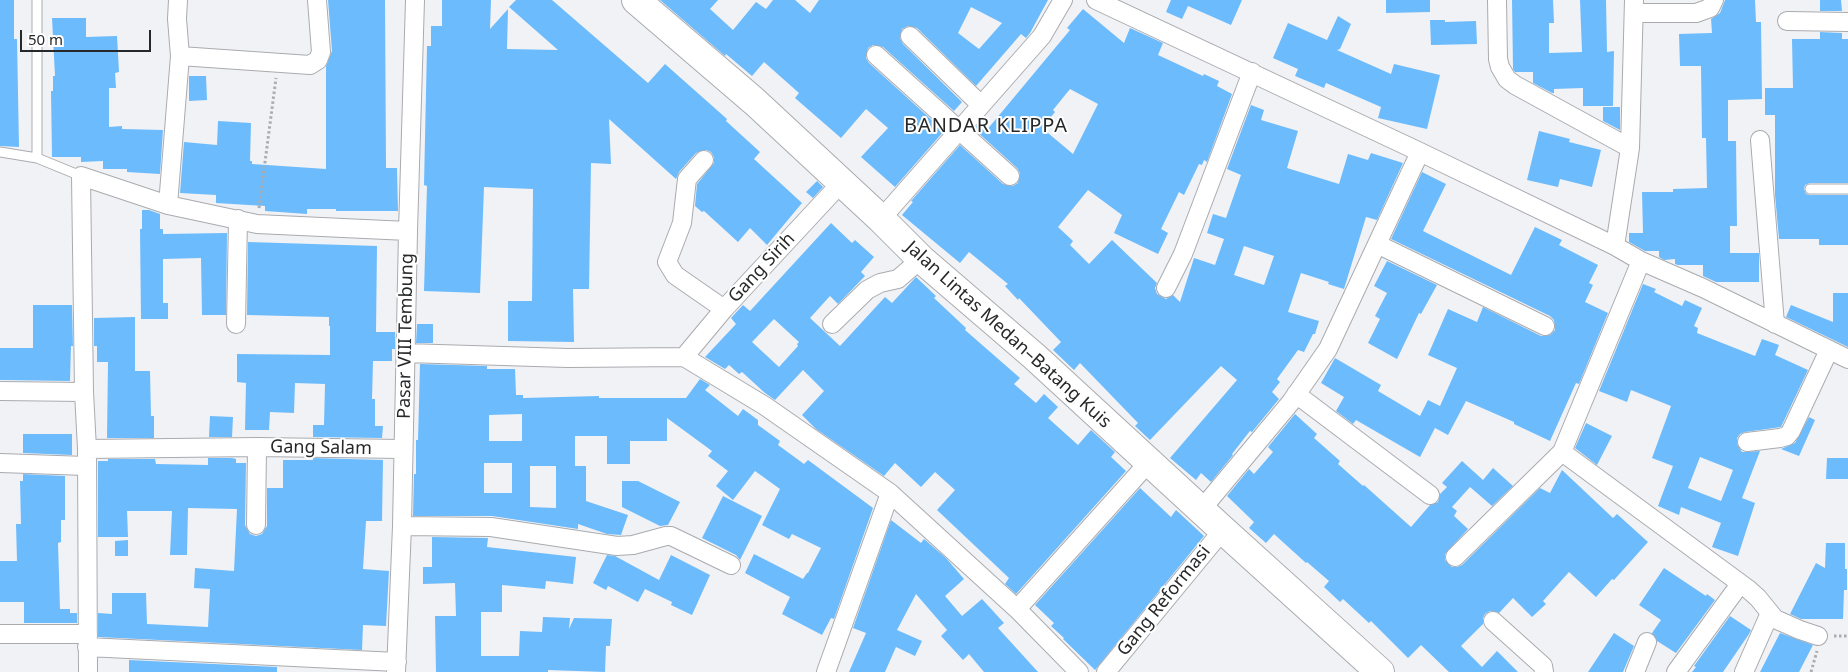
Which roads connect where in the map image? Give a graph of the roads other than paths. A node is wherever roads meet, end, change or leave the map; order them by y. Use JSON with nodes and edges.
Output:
{"nodes":[{"id":1,"x":36,"y":0,"type":"edge"},
{"id":2,"x":178,"y":0,"type":"edge"},
{"id":3,"x":317,"y":0,"type":"edge"},
{"id":4,"x":415,"y":0,"type":"edge"},
{"id":5,"x":636,"y":0,"type":"edge"},
{"id":6,"x":1063,"y":0,"type":"edge"},
{"id":7,"x":1096,"y":0,"type":"edge"},
{"id":8,"x":1497,"y":0,"type":"edge"},
{"id":9,"x":1714,"y":0,"type":"edge"},
{"id":10,"x":1634,"y":7,"type":"edge"},
{"id":11,"x":1786,"y":21,"type":"dead end"},
{"id":12,"x":1848,"y":22,"type":"edge"},
{"id":13,"x":910,"y":36,"type":"dead end"},
{"id":14,"x":876,"y":55,"type":"dead end"},
{"id":15,"x":180,"y":56,"type":"junction"},
{"id":16,"x":1252,"y":72,"type":"junction"},
{"id":17,"x":981,"y":105,"type":"junction"},
{"id":18,"x":958,"y":129,"type":"junction"},
{"id":19,"x":1760,"y":140,"type":"dead end"},
{"id":20,"x":1630,"y":148,"type":"junction"},
{"id":21,"x":0,"y":152,"type":"edge"},
{"id":22,"x":1420,"y":152,"type":"junction"},
{"id":23,"x":37,"y":158,"type":"junction"},
{"id":24,"x":704,"y":160,"type":"dead end"},
{"id":25,"x":81,"y":176,"type":"junction"},
{"id":26,"x":1010,"y":176,"type":"dead end"},
{"id":27,"x":842,"y":182,"type":"junction"},
{"id":28,"x":1810,"y":189,"type":"dead end"},
{"id":29,"x":1848,"y":189,"type":"edge"},
{"id":30,"x":168,"y":205,"type":"junction"},
{"id":31,"x":238,"y":219,"type":"junction"},
{"id":32,"x":881,"y":219,"type":"junction"},
{"id":33,"x":408,"y":231,"type":"junction"},
{"id":34,"x":1377,"y":244,"type":"junction"},
{"id":35,"x":1615,"y":246,"type":"junction"},
{"id":36,"x":921,"y":259,"type":"junction"},
{"id":37,"x":1640,"y":261,"type":"junction"},
{"id":38,"x":1166,"y":288,"type":"dead end"},
{"id":39,"x":724,"y":309,"type":"junction"},
{"id":40,"x":236,"y":324,"type":"dead end"},
{"id":41,"x":832,"y":324,"type":"dead end"},
{"id":42,"x":1775,"y":324,"type":"junction"},
{"id":43,"x":1544,"y":326,"type":"dead end"},
{"id":44,"x":1829,"y":350,"type":"junction"},
{"id":45,"x":406,"y":353,"type":"junction"},
{"id":46,"x":684,"y":356,"type":"junction"},
{"id":47,"x":1848,"y":359,"type":"edge"},
{"id":48,"x":0,"y":391,"type":"edge"},
{"id":49,"x":84,"y":392,"type":"junction"},
{"id":50,"x":1296,"y":394,"type":"junction"},
{"id":51,"x":1748,"y":442,"type":"dead end"},
{"id":52,"x":257,"y":447,"type":"junction"},
{"id":53,"x":403,"y":449,"type":"junction"},
{"id":54,"x":1562,"y":452,"type":"junction"},
{"id":55,"x":86,"y":457,"type":"junction"},
{"id":56,"x":1148,"y":462,"type":"junction"},
{"id":57,"x":0,"y":463,"type":"edge"},
{"id":58,"x":890,"y":493,"type":"junction"},
{"id":59,"x":1430,"y":495,"type":"dead end"},
{"id":60,"x":1201,"y":510,"type":"junction"},
{"id":61,"x":256,"y":525,"type":"dead end"},
{"id":62,"x":402,"y":526,"type":"junction"},
{"id":63,"x":1222,"y":530,"type":"junction"},
{"id":64,"x":1455,"y":557,"type":"dead end"},
{"id":65,"x":731,"y":565,"type":"dead end"},
{"id":66,"x":1740,"y":584,"type":"junction"},
{"id":67,"x":1017,"y":609,"type":"junction"},
{"id":68,"x":1770,"y":614,"type":"junction"},
{"id":69,"x":1494,"y":621,"type":"dead end"},
{"id":70,"x":0,"y":634,"type":"edge"},
{"id":71,"x":1818,"y":636,"type":"dead end"},
{"id":72,"x":88,"y":640,"type":"junction"},
{"id":73,"x":1647,"y":642,"type":"dead end"},
{"id":74,"x":397,"y":667,"type":"edge"},
{"id":75,"x":88,"y":672,"type":"edge"},
{"id":76,"x":826,"y":672,"type":"edge"},
{"id":77,"x":1080,"y":672,"type":"edge"},
{"id":78,"x":1106,"y":672,"type":"edge"},
{"id":79,"x":1380,"y":672,"type":"edge"},
{"id":80,"x":1544,"y":672,"type":"edge"},
{"id":81,"x":1635,"y":672,"type":"edge"},
{"id":82,"x":1676,"y":672,"type":"edge"},
{"id":83,"x":1744,"y":672,"type":"edge"}],
"edges":[{"from":1,"to":23,"type":"lane"},
{"from":2,"to":15,"type":"street"},
{"from":3,"to":15,"type":"street"},
{"from":4,"to":33,"type":"street","name":"Pasar VIII Tembung"},
{"from":5,"to":27,"type":"highway","name":"Jalan Lintas Medan–Batang Kuis"},
{"from":6,"to":17,"type":"street"},
{"from":7,"to":16,"type":"street"},
{"from":8,"to":20,"type":"street"},
{"from":9,"to":10,"type":"street"},
{"from":10,"to":20,"type":"street"},
{"from":11,"to":12,"type":"street"},
{"from":13,"to":17,"type":"street"},
{"from":14,"to":18,"type":"street"},
{"from":15,"to":30,"type":"street"},
{"from":16,"to":22,"type":"street"},
{"from":16,"to":38,"type":"street"},
{"from":17,"to":18,"type":"street"},
{"from":18,"to":26,"type":"street"},
{"from":18,"to":32,"type":"street"},
{"from":19,"to":42,"type":"street"},
{"from":20,"to":35,"type":"street"},
{"from":21,"to":23,"type":"lane"},
{"from":22,"to":34,"type":"street"},
{"from":22,"to":35,"type":"street"},
{"from":23,"to":25,"type":"lane"},
{"from":24,"to":39,"type":"street"},
{"from":25,"to":30,"type":"street"},
{"from":25,"to":49,"type":"street"},
{"from":27,"to":32,"type":"highway","name":"Jalan Lintas Medan–Batang Kuis"},
{"from":27,"to":39,"type":"street","name":"Gang Sirih"},
{"from":28,"to":29,"type":"lane"},
{"from":30,"to":31,"type":"street"},
{"from":31,"to":33,"type":"street"},
{"from":31,"to":40,"type":"street"},
{"from":32,"to":36,"type":"highway","name":"Jalan Lintas Medan–Batang Kuis"},
{"from":33,"to":45,"type":"street","name":"Pasar VIII Tembung"},
{"from":34,"to":43,"type":"street"},
{"from":34,"to":50,"type":"street"},
{"from":35,"to":37,"type":"street"},
{"from":36,"to":41,"type":"street"},
{"from":36,"to":56,"type":"highway","name":"Jalan Lintas Medan–Batang Kuis"},
{"from":37,"to":42,"type":"street"},
{"from":37,"to":54,"type":"street"},
{"from":39,"to":46,"type":"street","name":"Gang Sirih"},
{"from":42,"to":44,"type":"street"},
{"from":44,"to":47,"type":"street"},
{"from":44,"to":51,"type":"street"},
{"from":45,"to":46,"type":"street"},
{"from":45,"to":53,"type":"street","name":"Pasar VIII Tembung"},
{"from":46,"to":58,"type":"street"},
{"from":48,"to":49,"type":"street"},
{"from":49,"to":55,"type":"street"},
{"from":50,"to":59,"type":"street"},
{"from":50,"to":60,"type":"street"},
{"from":52,"to":53,"type":"street","name":"Gang Salam"},
{"from":52,"to":55,"type":"street"},
{"from":52,"to":61,"type":"street","name":"Gang Salam"},
{"from":53,"to":62,"type":"street","name":"Pasar VIII Tembung"},
{"from":54,"to":64,"type":"street"},
{"from":54,"to":66,"type":"street"},
{"from":55,"to":57,"type":"street"},
{"from":55,"to":72,"type":"street"},
{"from":56,"to":60,"type":"highway","name":"Jalan Lintas Medan–Batang Kuis"},
{"from":56,"to":67,"type":"street"},
{"from":58,"to":67,"type":"street"},
{"from":58,"to":76,"type":"street"},
{"from":60,"to":63,"type":"highway","name":"Jalan Lintas Medan–Batang Kuis"},
{"from":62,"to":65,"type":"street"},
{"from":62,"to":74,"type":"street","name":"Pasar VIII Tembung"},
{"from":63,"to":78,"type":"street","name":"Gang Reformasi"},
{"from":63,"to":79,"type":"highway","name":"Jalan Lintas Medan–Batang Kuis"},
{"from":66,"to":68,"type":"street"},
{"from":66,"to":82,"type":"street"},
{"from":67,"to":77,"type":"street"},
{"from":68,"to":71,"type":"street"},
{"from":68,"to":83,"type":"street"},
{"from":69,"to":80,"type":"street"},
{"from":70,"to":72,"type":"street"},
{"from":72,"to":74,"type":"street"},
{"from":72,"to":75,"type":"street"},
{"from":73,"to":81,"type":"street"}]}
